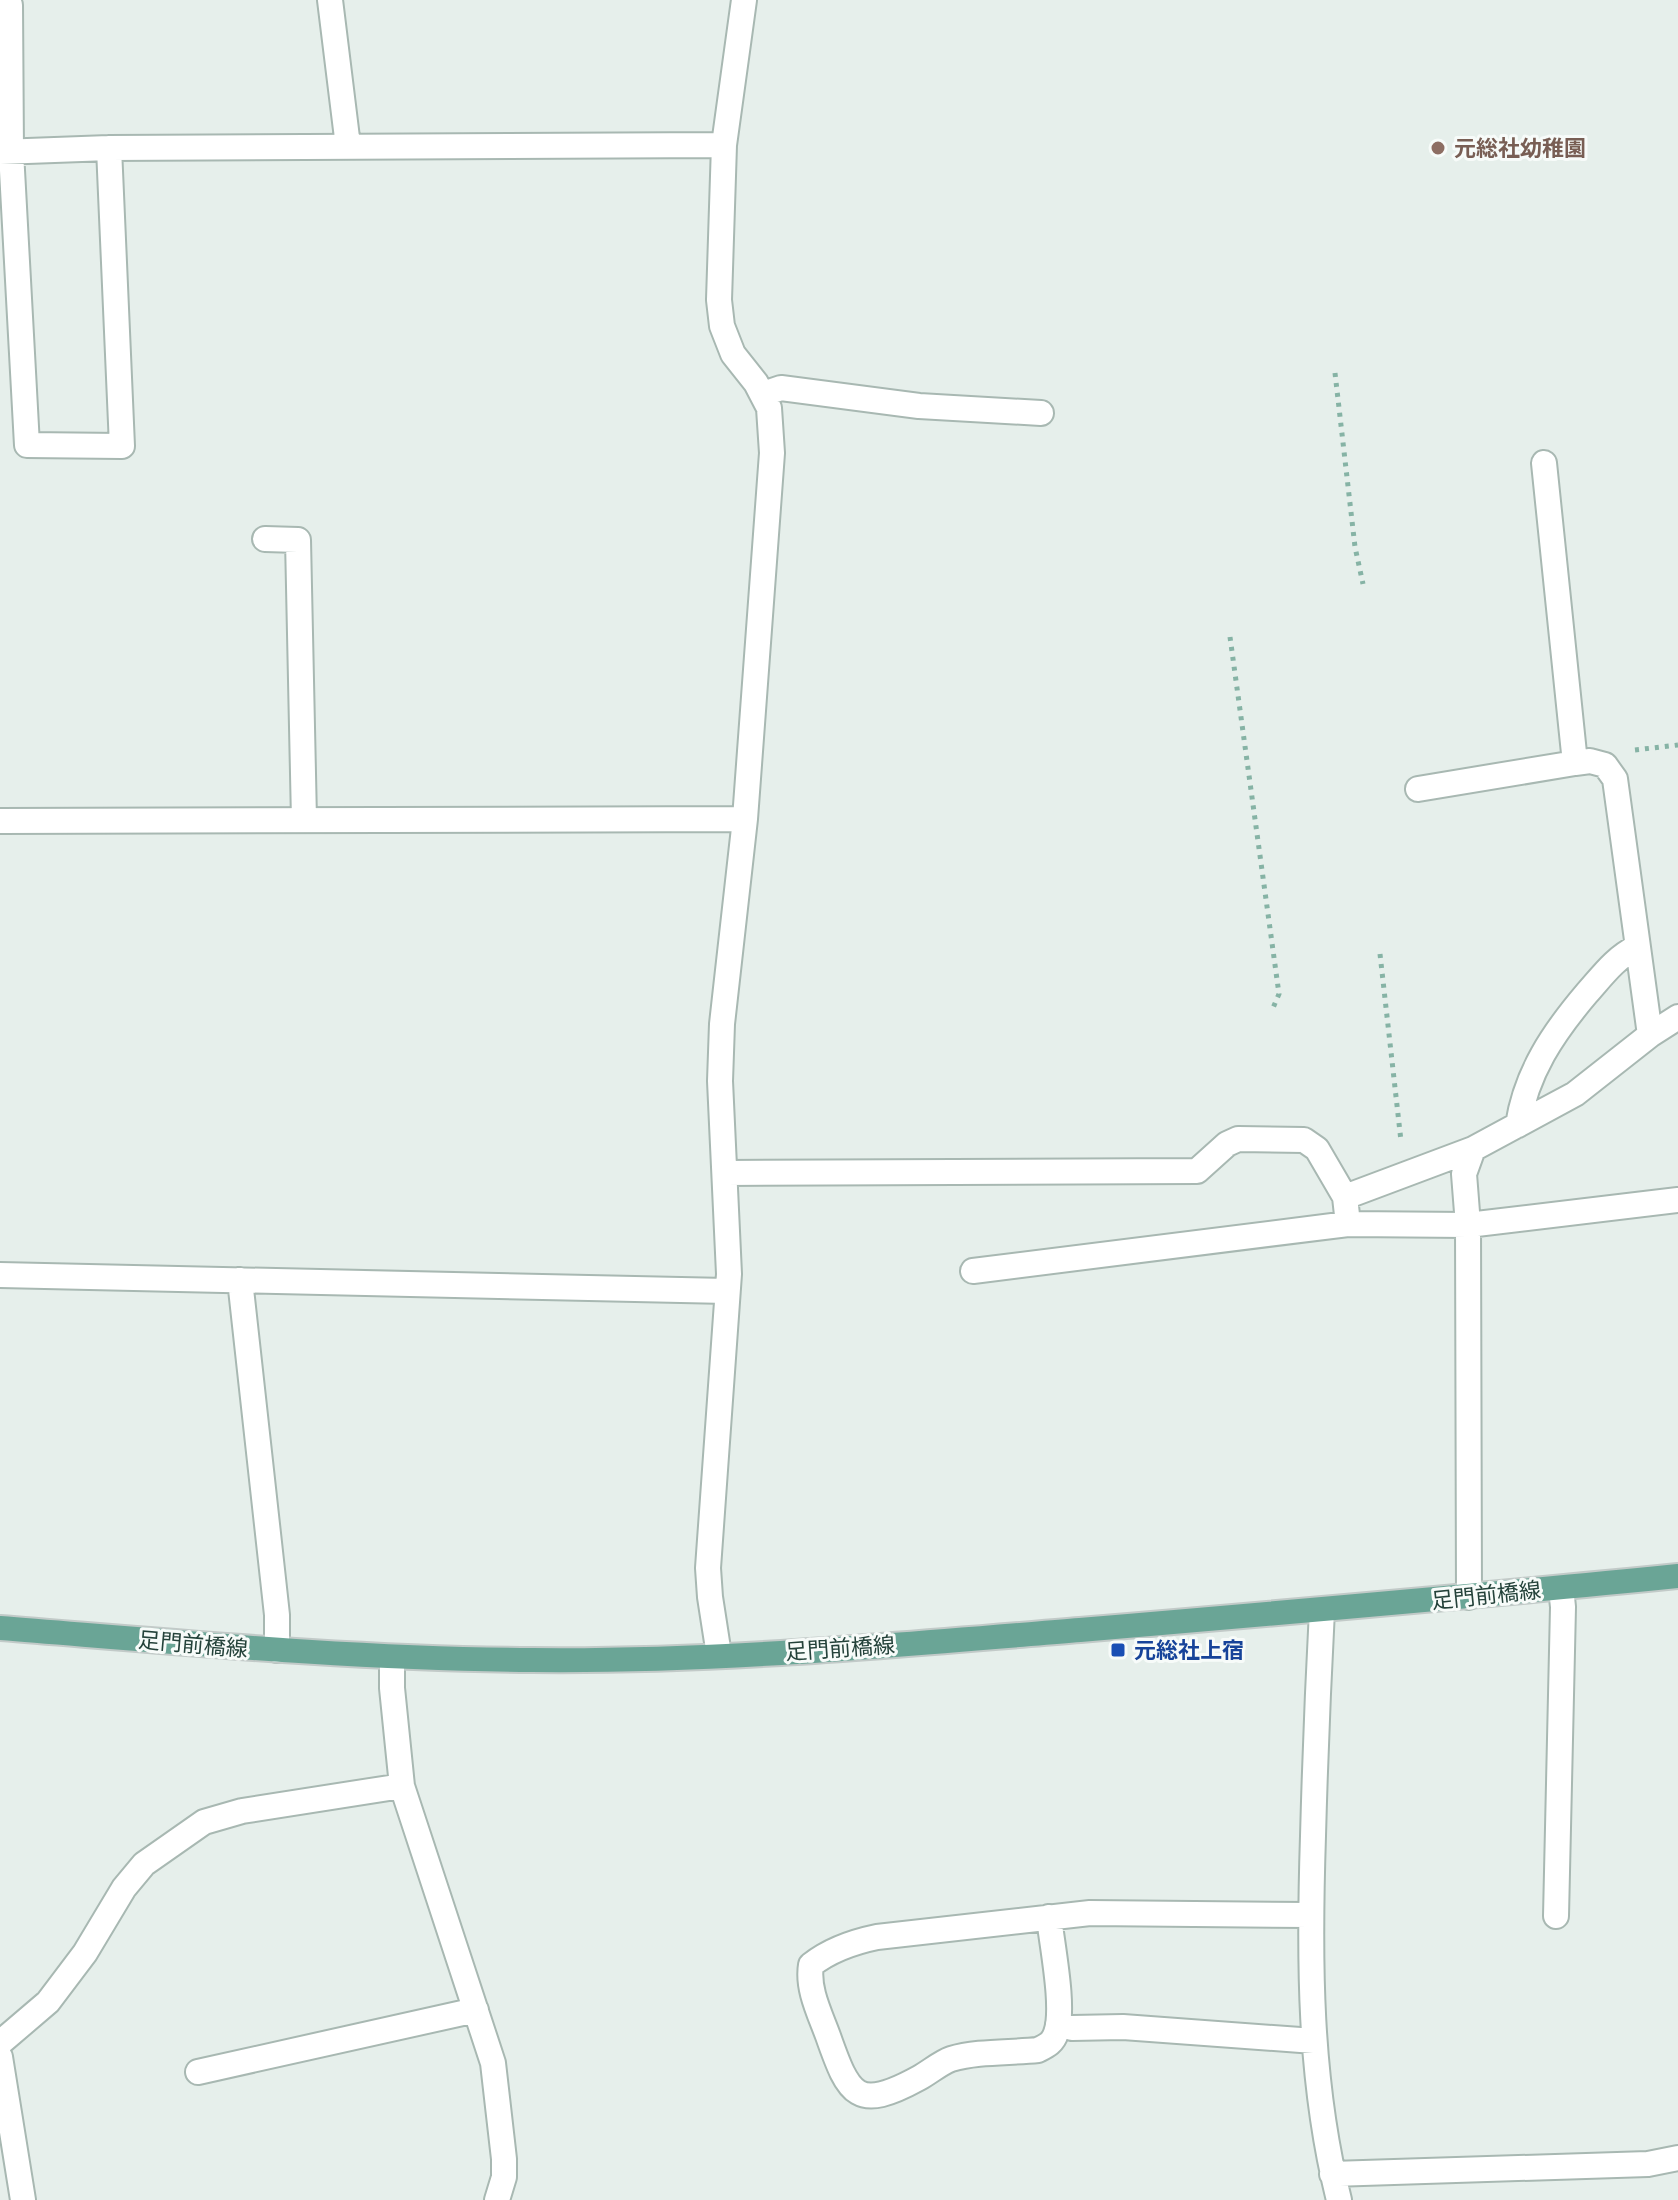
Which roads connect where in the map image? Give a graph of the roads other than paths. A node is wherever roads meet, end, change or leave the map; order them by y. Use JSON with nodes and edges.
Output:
{"nodes":[{"id":1,"x":330,"y":0,"type":"edge"},
{"id":2,"x":744,"y":0,"type":"edge"},
{"id":3,"x":10,"y":5,"type":"dead end"},
{"id":4,"x":724,"y":145,"type":"junction"},
{"id":5,"x":348,"y":146,"type":"junction"},
{"id":6,"x":109,"y":148,"type":"junction"},
{"id":7,"x":6,"y":152,"type":"edge"},
{"id":8,"x":763,"y":394,"type":"junction"},
{"id":9,"x":1041,"y":413,"type":"dead end"},
{"id":10,"x":1544,"y":463,"type":"dead end"},
{"id":11,"x":265,"y":539,"type":"dead end"},
{"id":12,"x":1575,"y":763,"type":"junction"},
{"id":13,"x":1418,"y":789,"type":"dead end"},
{"id":14,"x":745,"y":819,"type":"junction"},
{"id":15,"x":304,"y":820,"type":"junction"},
{"id":16,"x":0,"y":821,"type":"edge"},
{"id":17,"x":1637,"y":947,"type":"junction"},
{"id":18,"x":1678,"y":1017,"type":"edge"},
{"id":19,"x":1650,"y":1035,"type":"junction"},
{"id":20,"x":1518,"y":1125,"type":"junction"},
{"id":21,"x":1473,"y":1149,"type":"junction"},
{"id":22,"x":725,"y":1173,"type":"junction"},
{"id":23,"x":1345,"y":1197,"type":"junction"},
{"id":24,"x":1678,"y":1200,"type":"edge"},
{"id":25,"x":1348,"y":1224,"type":"junction"},
{"id":26,"x":1468,"y":1225,"type":"junction"},
{"id":27,"x":973,"y":1271,"type":"dead end"},
{"id":28,"x":0,"y":1275,"type":"edge"},
{"id":29,"x":240,"y":1280,"type":"junction"},
{"id":30,"x":727,"y":1291,"type":"junction"},
{"id":31,"x":1678,"y":1576,"type":"edge"},
{"id":32,"x":1561,"y":1588,"type":"junction"},
{"id":33,"x":1469,"y":1597,"type":"junction"},
{"id":34,"x":1322,"y":1610,"type":"junction"},
{"id":35,"x":0,"y":1628,"type":"edge"},
{"id":36,"x":277,"y":1650,"type":"junction"},
{"id":37,"x":719,"y":1655,"type":"junction"},
{"id":38,"x":392,"y":1657,"type":"junction"},
{"id":39,"x":402,"y":1786,"type":"junction"},
{"id":40,"x":1310,"y":1915,"type":"junction"},
{"id":41,"x":1556,"y":1916,"type":"dead end"},
{"id":42,"x":1049,"y":1917,"type":"junction"},
{"id":43,"x":476,"y":2010,"type":"junction"},
{"id":44,"x":1058,"y":2024,"type":"junction"},
{"id":45,"x":1314,"y":2041,"type":"junction"},
{"id":46,"x":0,"y":2043,"type":"edge"},
{"id":47,"x":0,"y":2057,"type":"edge"},
{"id":48,"x":198,"y":2072,"type":"dead end"},
{"id":49,"x":1678,"y":2158,"type":"edge"},
{"id":50,"x":1332,"y":2174,"type":"junction"},
{"id":51,"x":23,"y":2200,"type":"edge"},
{"id":52,"x":497,"y":2200,"type":"edge"},
{"id":53,"x":1339,"y":2200,"type":"edge"}],
"edges":[{"from":1,"to":5,"type":"street"},
{"from":2,"to":4,"type":"street"},
{"from":3,"to":7,"type":"street"},
{"from":4,"to":5,"type":"street"},
{"from":4,"to":8,"type":"street"},
{"from":5,"to":6,"type":"street"},
{"from":6,"to":7,"type":"street"},
{"from":6,"to":7,"type":"street"},
{"from":8,"to":9,"type":"street"},
{"from":8,"to":14,"type":"street"},
{"from":10,"to":12,"type":"street"},
{"from":11,"to":15,"type":"street"},
{"from":12,"to":13,"type":"street"},
{"from":12,"to":17,"type":"street"},
{"from":14,"to":15,"type":"street"},
{"from":14,"to":22,"type":"street"},
{"from":15,"to":16,"type":"street"},
{"from":17,"to":19,"type":"street"},
{"from":17,"to":20,"type":"street"},
{"from":18,"to":19,"type":"street"},
{"from":19,"to":20,"type":"street"},
{"from":20,"to":21,"type":"street"},
{"from":21,"to":23,"type":"street"},
{"from":21,"to":26,"type":"street"},
{"from":22,"to":23,"type":"street"},
{"from":22,"to":30,"type":"street"},
{"from":23,"to":25,"type":"street"},
{"from":24,"to":26,"type":"street"},
{"from":25,"to":26,"type":"street"},
{"from":25,"to":27,"type":"street"},
{"from":26,"to":33,"type":"street"},
{"from":28,"to":29,"type":"street"},
{"from":29,"to":30,"type":"street"},
{"from":29,"to":36,"type":"street"},
{"from":30,"to":37,"type":"street"},
{"from":31,"to":32,"type":"main road","name":"足門前橋線"},
{"from":32,"to":33,"type":"main road","name":"足門前橋線"},
{"from":32,"to":41,"type":"street"},
{"from":33,"to":34,"type":"main road","name":"足門前橋線"},
{"from":34,"to":37,"type":"main road","name":"足門前橋線"},
{"from":34,"to":40,"type":"street"},
{"from":35,"to":36,"type":"main road","name":"足門前橋線"},
{"from":36,"to":38,"type":"main road","name":"足門前橋線"},
{"from":37,"to":38,"type":"main road","name":"足門前橋線"},
{"from":38,"to":39,"type":"street"},
{"from":39,"to":43,"type":"street"},
{"from":39,"to":46,"type":"street"},
{"from":40,"to":42,"type":"street"},
{"from":40,"to":45,"type":"street"},
{"from":42,"to":44,"type":"street"},
{"from":42,"to":44,"type":"street"},
{"from":43,"to":48,"type":"street"},
{"from":43,"to":52,"type":"street"},
{"from":44,"to":45,"type":"street"},
{"from":45,"to":50,"type":"street"},
{"from":47,"to":51,"type":"street"},
{"from":49,"to":50,"type":"street"},
{"from":50,"to":53,"type":"street"}]}
